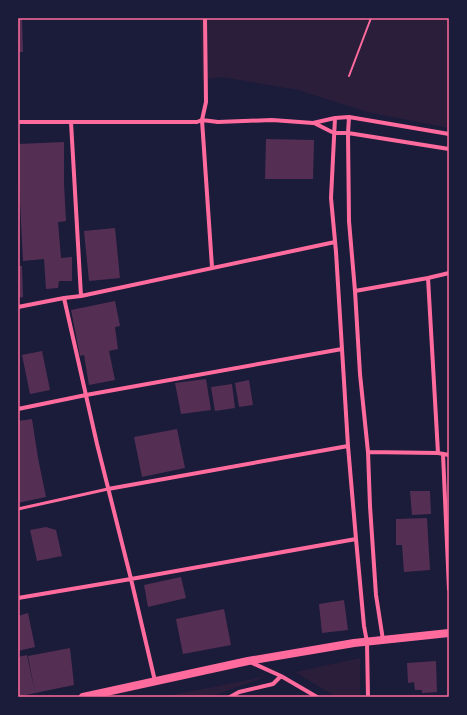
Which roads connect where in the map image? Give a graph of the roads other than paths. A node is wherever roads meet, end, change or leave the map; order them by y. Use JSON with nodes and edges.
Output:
{"nodes":[{"id":1,"x":205,"y":18,"type":"edge"},
{"id":2,"x":349,"y":117,"type":"junction"},
{"id":3,"x":335,"y":118,"type":"junction"},
{"id":4,"x":202,"y":120,"type":"junction"},
{"id":5,"x":18,"y":122,"type":"edge"},
{"id":6,"x":71,"y":122,"type":"junction"},
{"id":7,"x":313,"y":123,"type":"junction"},
{"id":8,"x":334,"y":133,"type":"junction"},
{"id":9,"x":348,"y":133,"type":"junction"},
{"id":10,"x":449,"y":134,"type":"edge"},
{"id":11,"x":449,"y":149,"type":"edge"},
{"id":12,"x":335,"y":242,"type":"junction"},
{"id":13,"x":212,"y":267,"type":"junction"},
{"id":14,"x":449,"y":273,"type":"edge"},
{"id":15,"x":428,"y":278,"type":"junction"},
{"id":16,"x":355,"y":291,"type":"junction"},
{"id":17,"x":81,"y":296,"type":"junction"},
{"id":18,"x":64,"y":298,"type":"junction"},
{"id":19,"x":18,"y":307,"type":"edge"},
{"id":20,"x":342,"y":349,"type":"junction"},
{"id":21,"x":86,"y":395,"type":"junction"},
{"id":22,"x":18,"y":410,"type":"edge"},
{"id":23,"x":348,"y":446,"type":"junction"},
{"id":24,"x":368,"y":452,"type":"junction"},
{"id":25,"x":440,"y":453,"type":"junction"},
{"id":26,"x":449,"y":454,"type":"edge"},
{"id":27,"x":108,"y":489,"type":"junction"},
{"id":28,"x":18,"y":509,"type":"edge"},
{"id":29,"x":356,"y":539,"type":"junction"},
{"id":30,"x":132,"y":579,"type":"junction"},
{"id":31,"x":449,"y":589,"type":"edge"},
{"id":32,"x":18,"y":598,"type":"edge"},
{"id":33,"x":449,"y":633,"type":"edge"},
{"id":34,"x":383,"y":641,"type":"junction"},
{"id":35,"x":367,"y":642,"type":"junction"},
{"id":36,"x":248,"y":661,"type":"junction"},
{"id":37,"x":281,"y":676,"type":"junction"},
{"id":38,"x":155,"y":681,"type":"junction"},
{"id":39,"x":83,"y":697,"type":"edge"},
{"id":40,"x":230,"y":697,"type":"edge"},
{"id":41,"x":317,"y":697,"type":"edge"},
{"id":42,"x":368,"y":697,"type":"edge"}],
"edges":[{"from":1,"to":4,"type":"street"},
{"from":2,"to":3,"type":"street"},
{"from":2,"to":9,"type":"street"},
{"from":2,"to":10,"type":"street"},
{"from":3,"to":7,"type":"street"},
{"from":3,"to":8,"type":"street"},
{"from":4,"to":6,"type":"street"},
{"from":4,"to":7,"type":"street"},
{"from":4,"to":13,"type":"street"},
{"from":5,"to":6,"type":"street"},
{"from":6,"to":17,"type":"street"},
{"from":7,"to":8,"type":"street"},
{"from":8,"to":9,"type":"street"},
{"from":8,"to":12,"type":"street"},
{"from":9,"to":11,"type":"street"},
{"from":9,"to":16,"type":"street"},
{"from":12,"to":13,"type":"street"},
{"from":12,"to":20,"type":"street"},
{"from":13,"to":17,"type":"street"},
{"from":14,"to":15,"type":"street"},
{"from":15,"to":16,"type":"street"},
{"from":15,"to":25,"type":"street"},
{"from":16,"to":24,"type":"street"},
{"from":17,"to":18,"type":"street"},
{"from":18,"to":19,"type":"street"},
{"from":18,"to":21,"type":"street"},
{"from":20,"to":21,"type":"street"},
{"from":20,"to":23,"type":"street"},
{"from":21,"to":22,"type":"street"},
{"from":21,"to":27,"type":"street"},
{"from":23,"to":27,"type":"street"},
{"from":23,"to":29,"type":"street"},
{"from":24,"to":25,"type":"street"},
{"from":24,"to":34,"type":"street"},
{"from":25,"to":26,"type":"street"},
{"from":25,"to":31,"type":"street"},
{"from":27,"to":28,"type":"lane"},
{"from":27,"to":30,"type":"street"},
{"from":29,"to":30,"type":"street"},
{"from":29,"to":35,"type":"street"},
{"from":30,"to":32,"type":"street"},
{"from":30,"to":38,"type":"street"},
{"from":33,"to":34,"type":"main road"},
{"from":34,"to":35,"type":"main road"},
{"from":35,"to":36,"type":"main road"},
{"from":35,"to":42,"type":"street"},
{"from":36,"to":37,"type":"street"},
{"from":36,"to":38,"type":"main road"},
{"from":37,"to":40,"type":"street"},
{"from":37,"to":41,"type":"street"},
{"from":38,"to":39,"type":"main road"}]}
